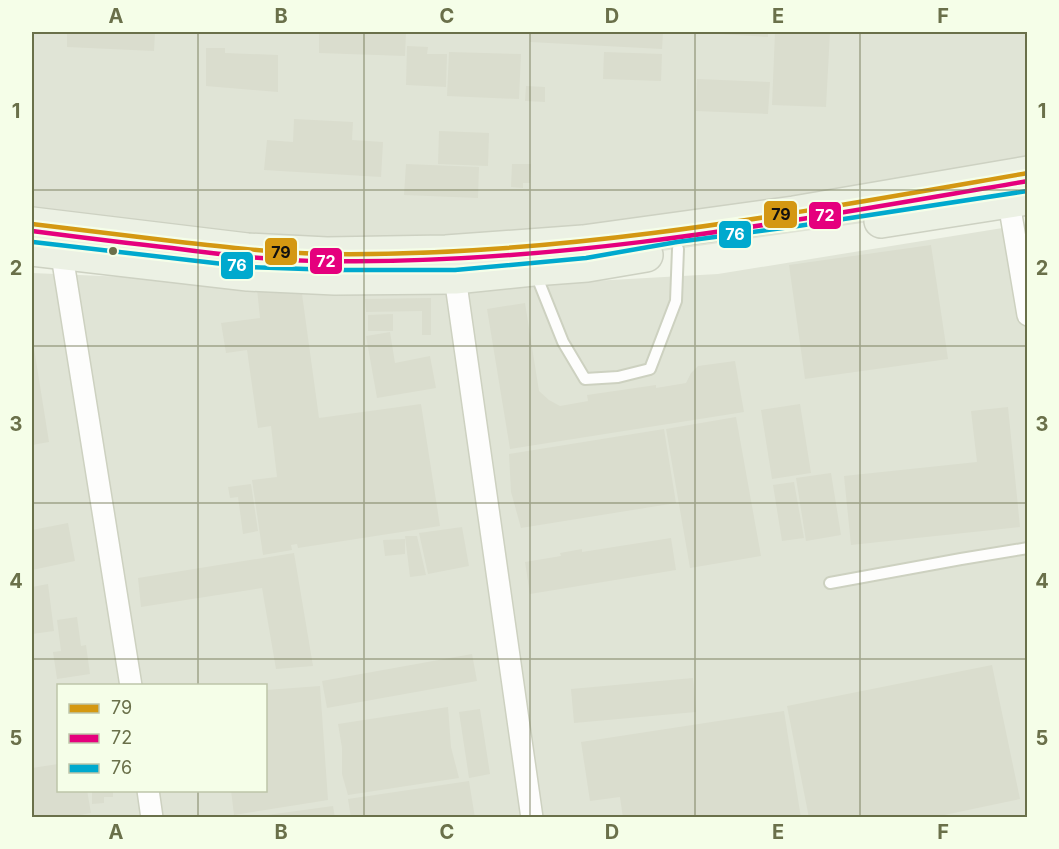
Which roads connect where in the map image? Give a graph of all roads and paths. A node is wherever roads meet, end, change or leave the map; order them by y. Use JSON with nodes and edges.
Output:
{"nodes":[{"id":1,"x":1017,"y":187,"type":"edge"},
{"id":2,"x":46,"y":238,"type":"edge"},
{"id":3,"x":678,"y":249,"type":"junction"},
{"id":4,"x":585,"y":254,"type":"junction"},
{"id":5,"x":533,"y":269,"type":"junction"},
{"id":6,"x":455,"y":277,"type":"junction"},
{"id":7,"x":1028,"y":315,"type":"edge"},
{"id":8,"x":1028,"y":548,"type":"edge"},
{"id":9,"x":831,"y":583,"type":"dead end"},
{"id":10,"x":131,"y":684,"type":"edge"},
{"id":11,"x":148,"y":792,"type":"edge"},
{"id":12,"x":152,"y":818,"type":"edge"},
{"id":13,"x":532,"y":818,"type":"edge"}],
"edges":[{"from":1,"to":3,"type":"main road"},
{"from":1,"to":4,"type":"main road"},
{"from":1,"to":7,"type":"street"},
{"from":2,"to":4,"type":"main road"},
{"from":2,"to":6,"type":"main road"},
{"from":2,"to":10,"type":"street"},
{"from":3,"to":4,"type":"main road"},
{"from":3,"to":5,"type":"lane"},
{"from":4,"to":5,"type":"main road"},
{"from":5,"to":6,"type":"main road"},
{"from":6,"to":13,"type":"street"},
{"from":8,"to":9,"type":"lane"},
{"from":11,"to":12,"type":"street"}]}
